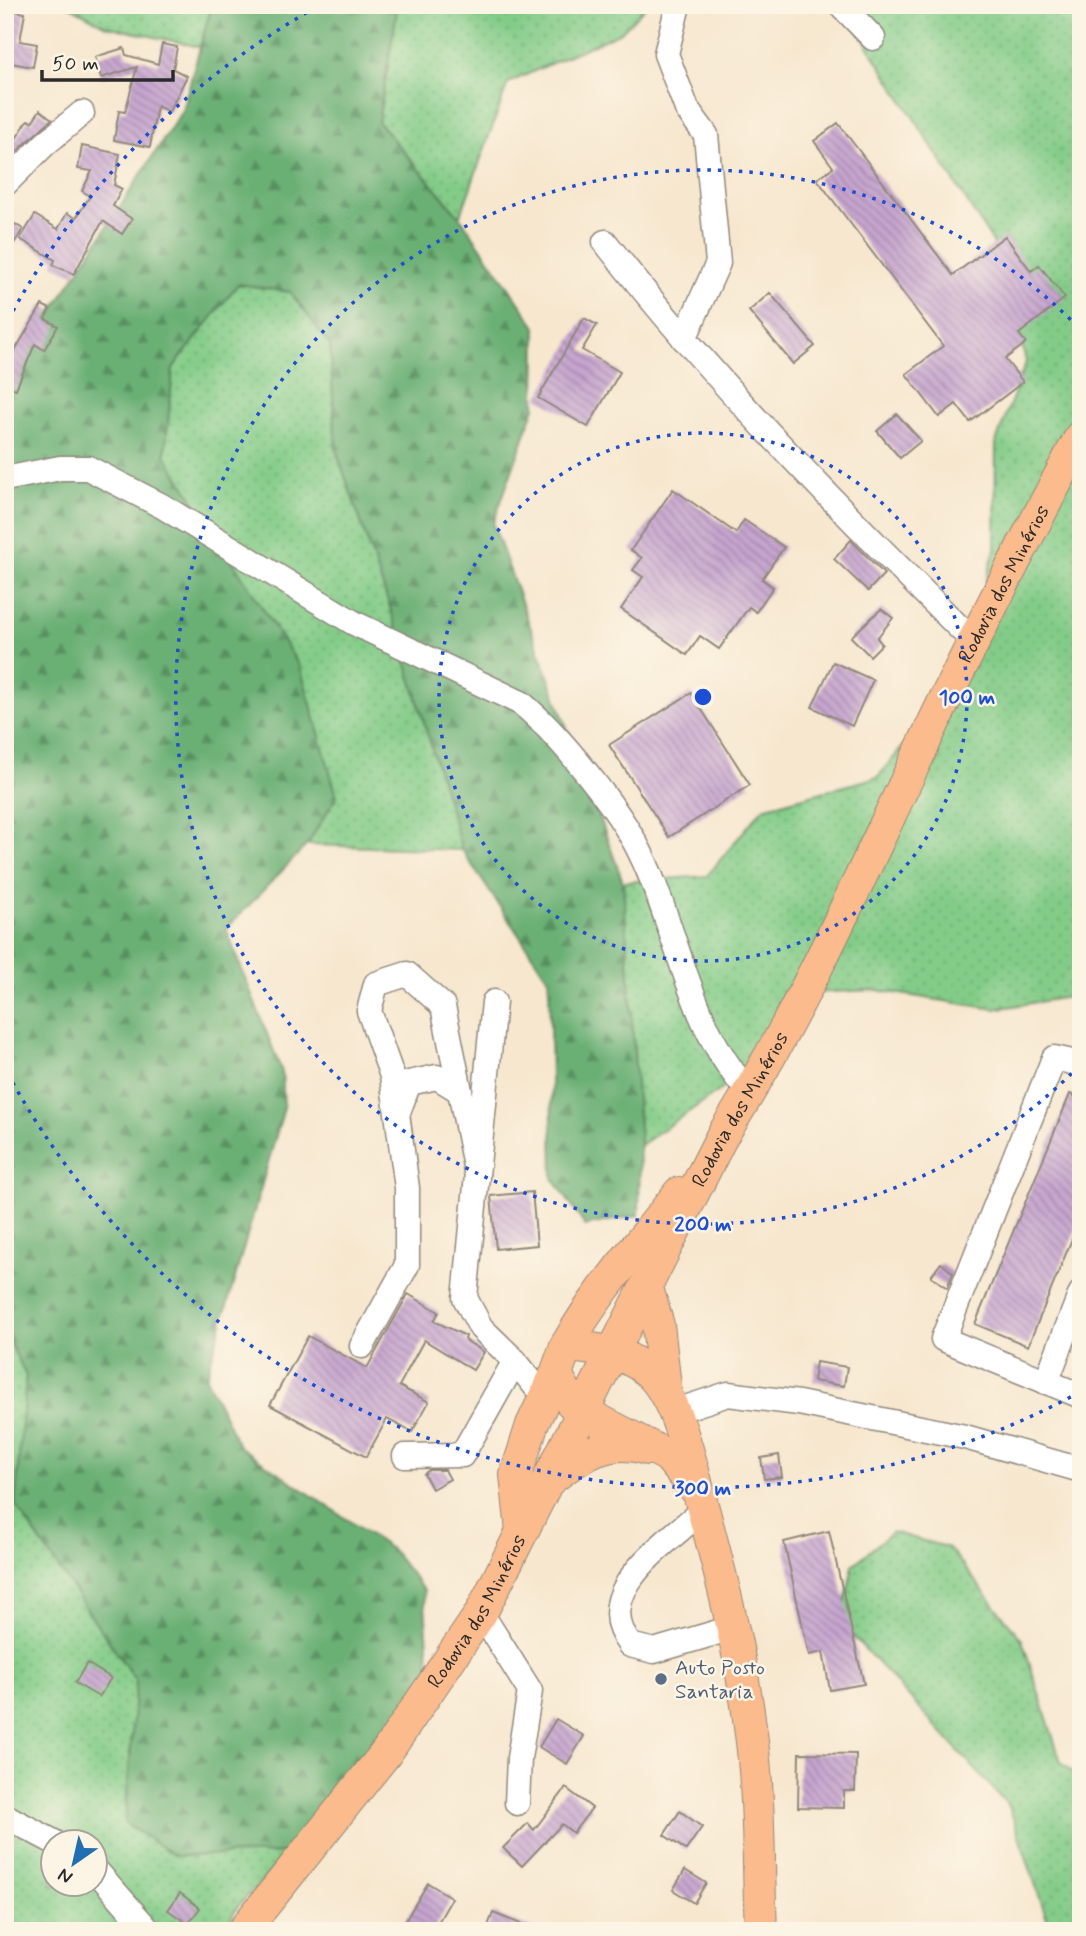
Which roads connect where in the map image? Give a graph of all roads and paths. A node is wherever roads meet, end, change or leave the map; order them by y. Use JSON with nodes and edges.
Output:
{"nodes":[{"id":1,"x":678,"y":5,"type":"edge"},
{"id":2,"x":841,"y":5,"type":"edge"},
{"id":3,"x":873,"y":38,"type":"dead end"},
{"id":4,"x":82,"y":113,"type":"dead end"},
{"id":5,"x":5,"y":184,"type":"edge"},
{"id":6,"x":605,"y":242,"type":"dead end"},
{"id":7,"x":684,"y":339,"type":"junction"},
{"id":8,"x":1081,"y":436,"type":"edge"},
{"id":9,"x":5,"y":479,"type":"edge"},
{"id":10,"x":972,"y":640,"type":"junction"},
{"id":11,"x":494,"y":1002,"type":"dead end"},
{"id":12,"x":1081,"y":1064,"type":"edge"},
{"id":13,"x":460,"y":1091,"type":"junction"},
{"id":14,"x":750,"y":1093,"type":"junction"},
{"id":15,"x":397,"y":1115,"type":"junction"},
{"id":16,"x":722,"y":1136,"type":"junction"},
{"id":17,"x":477,"y":1176,"type":"junction"},
{"id":18,"x":647,"y":1288,"type":"junction"},
{"id":19,"x":1081,"y":1293,"type":"edge"},
{"id":20,"x":362,"y":1346,"type":"dead end"},
{"id":21,"x":615,"y":1352,"type":"junction"},
{"id":22,"x":515,"y":1361,"type":"junction"},
{"id":23,"x":556,"y":1373,"type":"junction"},
{"id":24,"x":1046,"y":1382,"type":"junction"},
{"id":25,"x":1081,"y":1396,"type":"edge"},
{"id":26,"x":669,"y":1404,"type":"junction"},
{"id":27,"x":584,"y":1412,"type":"junction"},
{"id":28,"x":405,"y":1456,"type":"dead end"},
{"id":29,"x":668,"y":1456,"type":"junction"},
{"id":30,"x":1081,"y":1471,"type":"edge"},
{"id":31,"x":545,"y":1483,"type":"junction"},
{"id":32,"x":701,"y":1501,"type":"junction"},
{"id":33,"x":522,"y":1531,"type":"junction"},
{"id":34,"x":481,"y":1613,"type":"junction"},
{"id":35,"x":732,"y":1628,"type":"junction"},
{"id":36,"x":517,"y":1803,"type":"dead end"},
{"id":37,"x":5,"y":1816,"type":"edge"},
{"id":38,"x":38,"y":1834,"type":"edge"},
{"id":39,"x":108,"y":1884,"type":"edge"},
{"id":40,"x":149,"y":1931,"type":"edge"},
{"id":41,"x":243,"y":1931,"type":"edge"},
{"id":42,"x":761,"y":1931,"type":"edge"}],
"edges":[{"from":1,"to":7,"type":"street"},
{"from":2,"to":3,"type":"street"},
{"from":4,"to":5,"type":"street"},
{"from":6,"to":7,"type":"street"},
{"from":7,"to":10,"type":"street"},
{"from":8,"to":10,"type":"main road","name":"Rodovia dos Minérios"},
{"from":9,"to":14,"type":"street"},
{"from":10,"to":14,"type":"main road","name":"Rodovia dos Minérios"},
{"from":11,"to":17,"type":"street"},
{"from":12,"to":24,"type":"street"},
{"from":13,"to":15,"type":"street"},
{"from":13,"to":15,"type":"street"},
{"from":13,"to":17,"type":"street"},
{"from":14,"to":16,"type":"main road","name":"Rodovia dos Minérios"},
{"from":15,"to":20,"type":"street"},
{"from":16,"to":18,"type":"main road","name":"Rodovia dos Minérios"},
{"from":16,"to":23,"type":"main road"},
{"from":17,"to":22,"type":"street"},
{"from":18,"to":21,"type":"main road","name":"Rodovia dos Minérios"},
{"from":18,"to":26,"type":"main road"},
{"from":19,"to":24,"type":"street"},
{"from":21,"to":23,"type":"main road"},
{"from":21,"to":26,"type":"main road"},
{"from":21,"to":27,"type":"main road","name":"Rodovia dos Minérios"},
{"from":22,"to":23,"type":"street"},
{"from":22,"to":28,"type":"street"},
{"from":23,"to":27,"type":"main road"},
{"from":23,"to":33,"type":"main road"},
{"from":24,"to":25,"type":"street"},
{"from":26,"to":30,"type":"street"},
{"from":26,"to":32,"type":"main road"},
{"from":27,"to":29,"type":"main road"},
{"from":27,"to":31,"type":"main road","name":"Rodovia dos Minérios"},
{"from":29,"to":31,"type":"main road"},
{"from":29,"to":32,"type":"main road"},
{"from":31,"to":33,"type":"main road","name":"Rodovia dos Minérios"},
{"from":32,"to":35,"type":"main road"},
{"from":32,"to":35,"type":"street"},
{"from":33,"to":34,"type":"main road","name":"Rodovia dos Minérios"},
{"from":34,"to":36,"type":"street"},
{"from":34,"to":41,"type":"main road","name":"Rodovia dos Minérios"},
{"from":35,"to":42,"type":"main road"},
{"from":37,"to":38,"type":"street"},
{"from":39,"to":40,"type":"street"}]}
